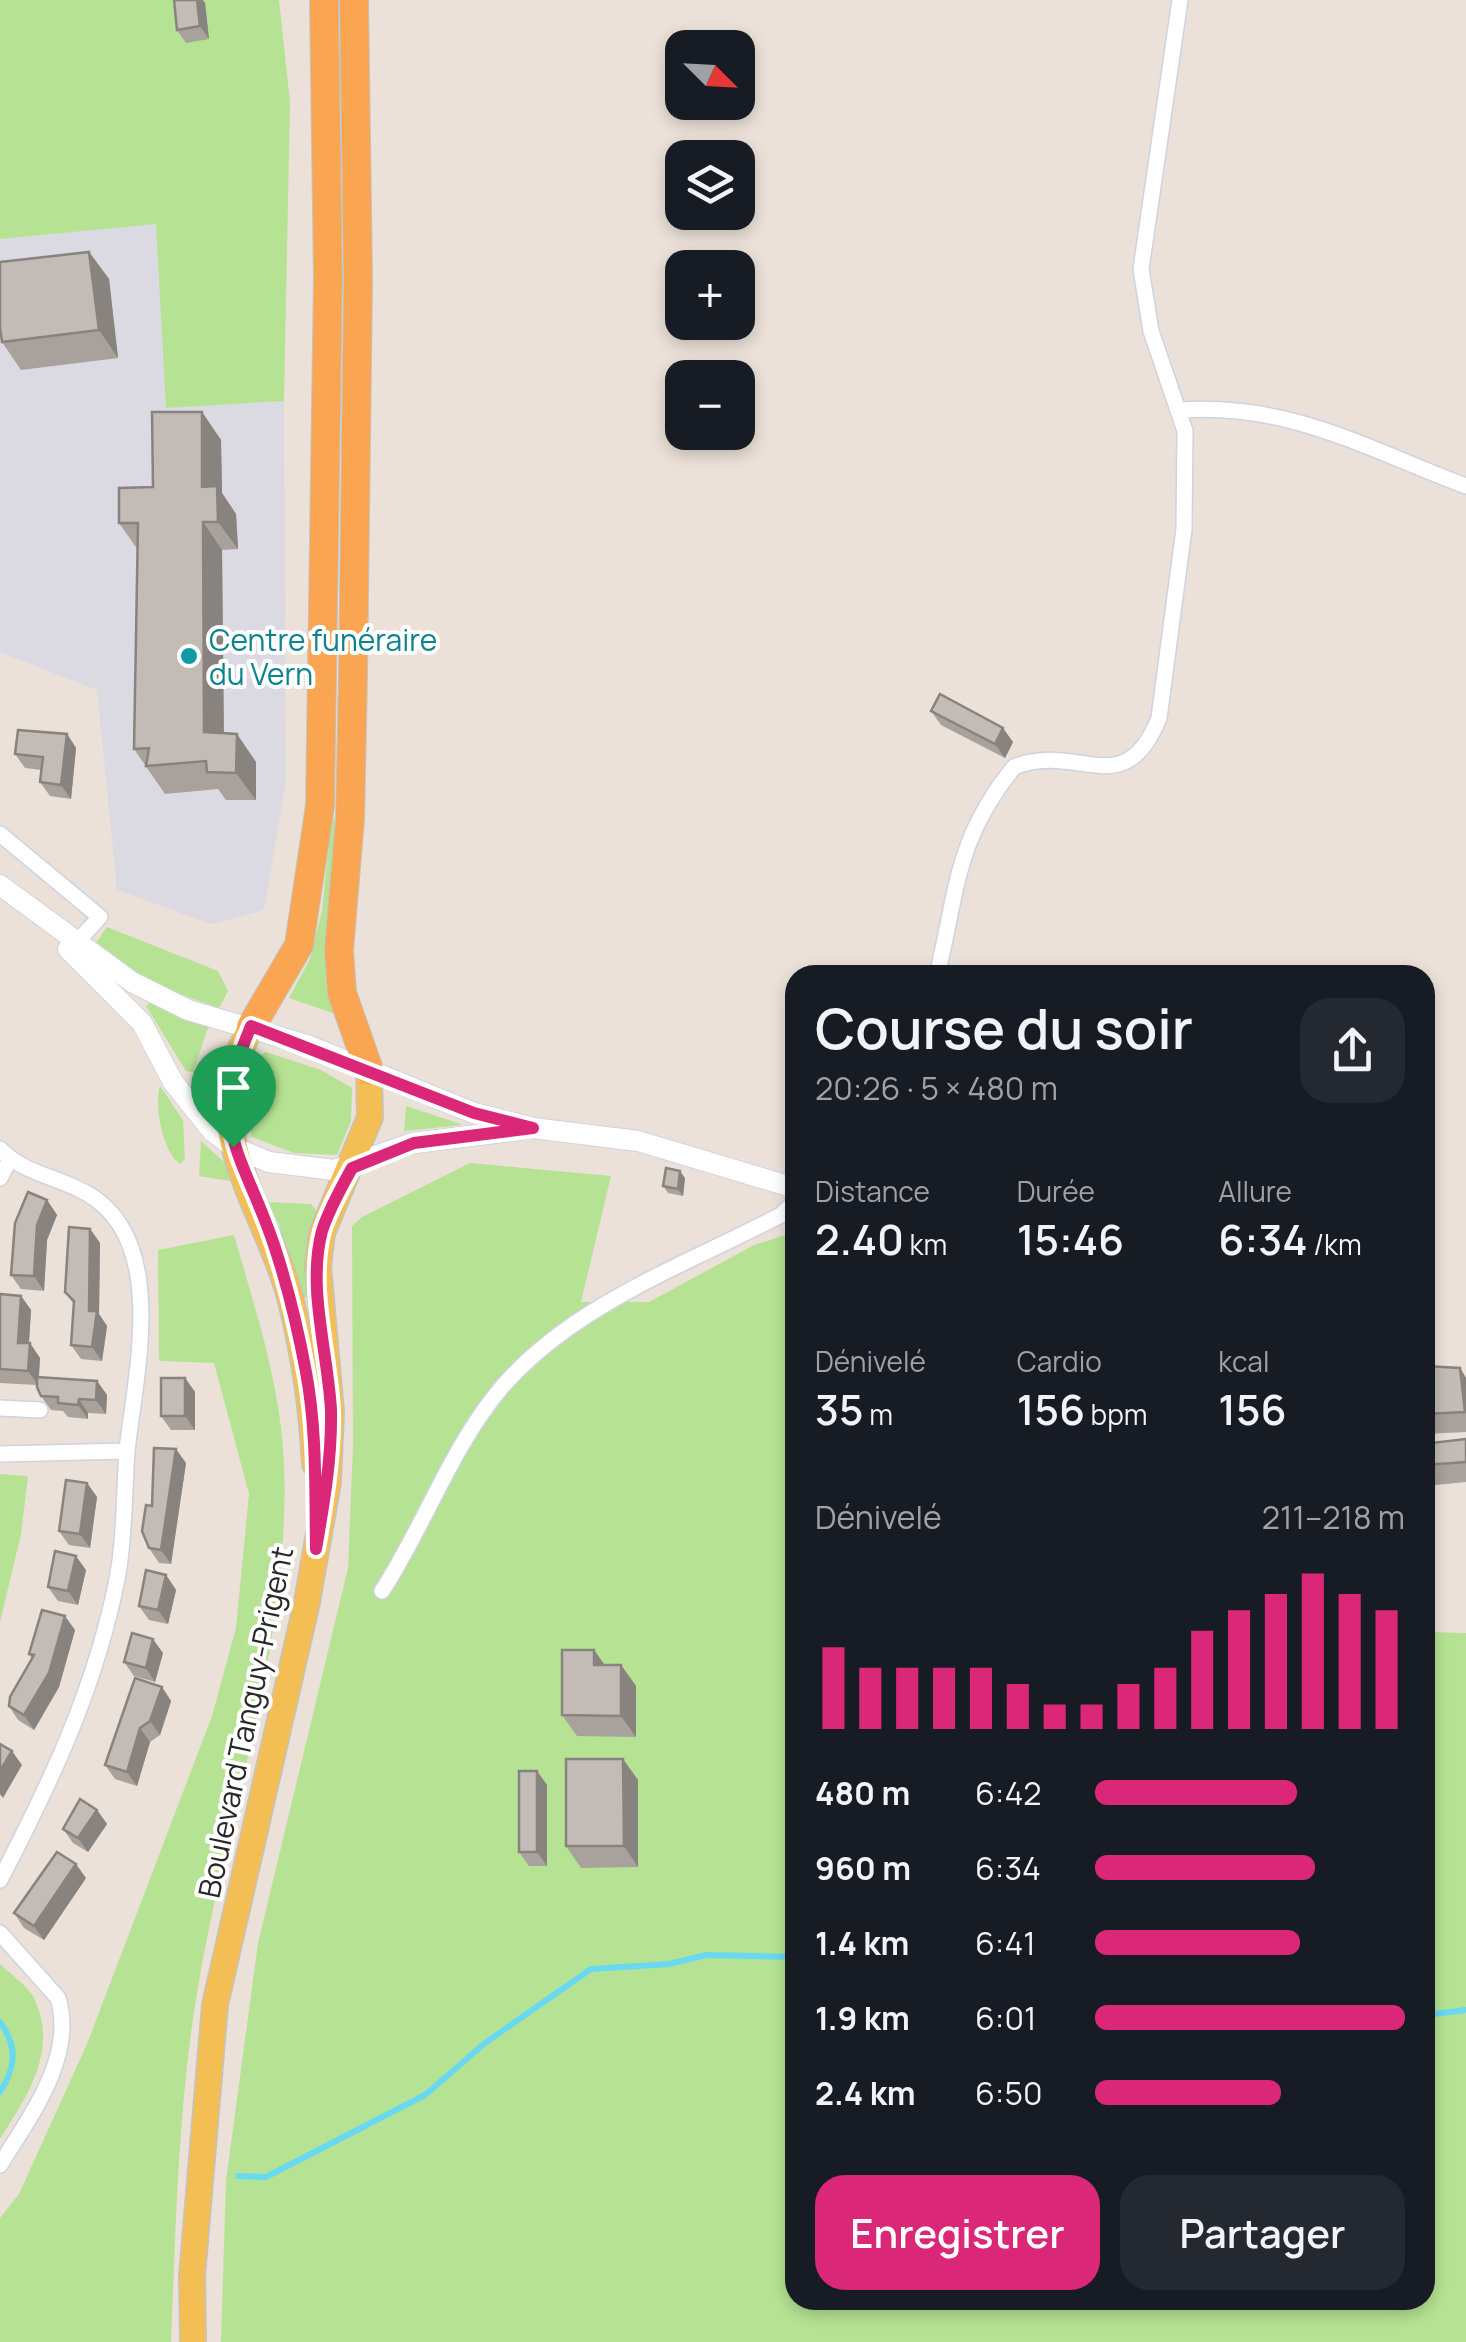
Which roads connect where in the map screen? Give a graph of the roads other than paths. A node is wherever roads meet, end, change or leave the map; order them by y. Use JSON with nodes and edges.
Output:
{"nodes":[{"id":1,"x":324,"y":0,"type":"edge"},
{"id":2,"x":354,"y":0,"type":"edge"},
{"id":3,"x":1180,"y":0,"type":"edge"},
{"id":4,"x":1182,"y":410,"type":"junction"},
{"id":5,"x":1466,"y":486,"type":"edge"},
{"id":6,"x":0,"y":834,"type":"edge"},
{"id":7,"x":0,"y":885,"type":"edge"},
{"id":8,"x":24,"y":905,"type":"junction"},
{"id":9,"x":76,"y":942,"type":"junction"},
{"id":10,"x":939,"y":965,"type":"edge"},
{"id":11,"x":251,"y":1026,"type":"junction"},
{"id":12,"x":369,"y":1070,"type":"junction"},
{"id":13,"x":533,"y":1128,"type":"junction"},
{"id":14,"x":233,"y":1147,"type":"junction"},
{"id":15,"x":5,"y":1154,"type":"edge"},
{"id":16,"x":352,"y":1168,"type":"junction"},
{"id":17,"x":0,"y":1178,"type":"edge"},
{"id":18,"x":785,"y":1185,"type":"edge"},
{"id":19,"x":785,"y":1210,"type":"edge"},
{"id":20,"x":0,"y":1408,"type":"edge"},
{"id":21,"x":40,"y":1410,"type":"edge"},
{"id":22,"x":127,"y":1451,"type":"junction"},
{"id":23,"x":0,"y":1454,"type":"edge"},
{"id":24,"x":316,"y":1549,"type":"junction"},
{"id":25,"x":382,"y":1591,"type":"dead end"},
{"id":26,"x":0,"y":1880,"type":"edge"},
{"id":27,"x":0,"y":1933,"type":"edge"},
{"id":28,"x":0,"y":2165,"type":"edge"},
{"id":29,"x":193,"y":2342,"type":"edge"}],
"edges":[{"from":1,"to":11,"type":"highway"},
{"from":2,"to":12,"type":"highway"},
{"from":3,"to":4,"type":"street"},
{"from":4,"to":5,"type":"street"},
{"from":4,"to":10,"type":"street"},
{"from":6,"to":9,"type":"street"},
{"from":7,"to":8,"type":"street"},
{"from":8,"to":9,"type":"street"},
{"from":8,"to":14,"type":"street"},
{"from":9,"to":11,"type":"street"},
{"from":11,"to":12,"type":"street"},
{"from":11,"to":14,"type":"main road"},
{"from":12,"to":13,"type":"street"},
{"from":12,"to":16,"type":"main road","name":"Boulevard Tanguy-Prigent"},
{"from":13,"to":16,"type":"street"},
{"from":13,"to":18,"type":"street"},
{"from":14,"to":16,"type":"street"},
{"from":14,"to":24,"type":"main road"},
{"from":15,"to":17,"type":"street"},
{"from":15,"to":22,"type":"street"},
{"from":16,"to":24,"type":"main road","name":"Boulevard Tanguy-Prigent"},
{"from":19,"to":25,"type":"street"},
{"from":20,"to":21,"type":"street"},
{"from":22,"to":23,"type":"street"},
{"from":22,"to":26,"type":"street"},
{"from":24,"to":29,"type":"main road","name":"Boulevard Tanguy-Prigent"},
{"from":27,"to":28,"type":"street"}]}
